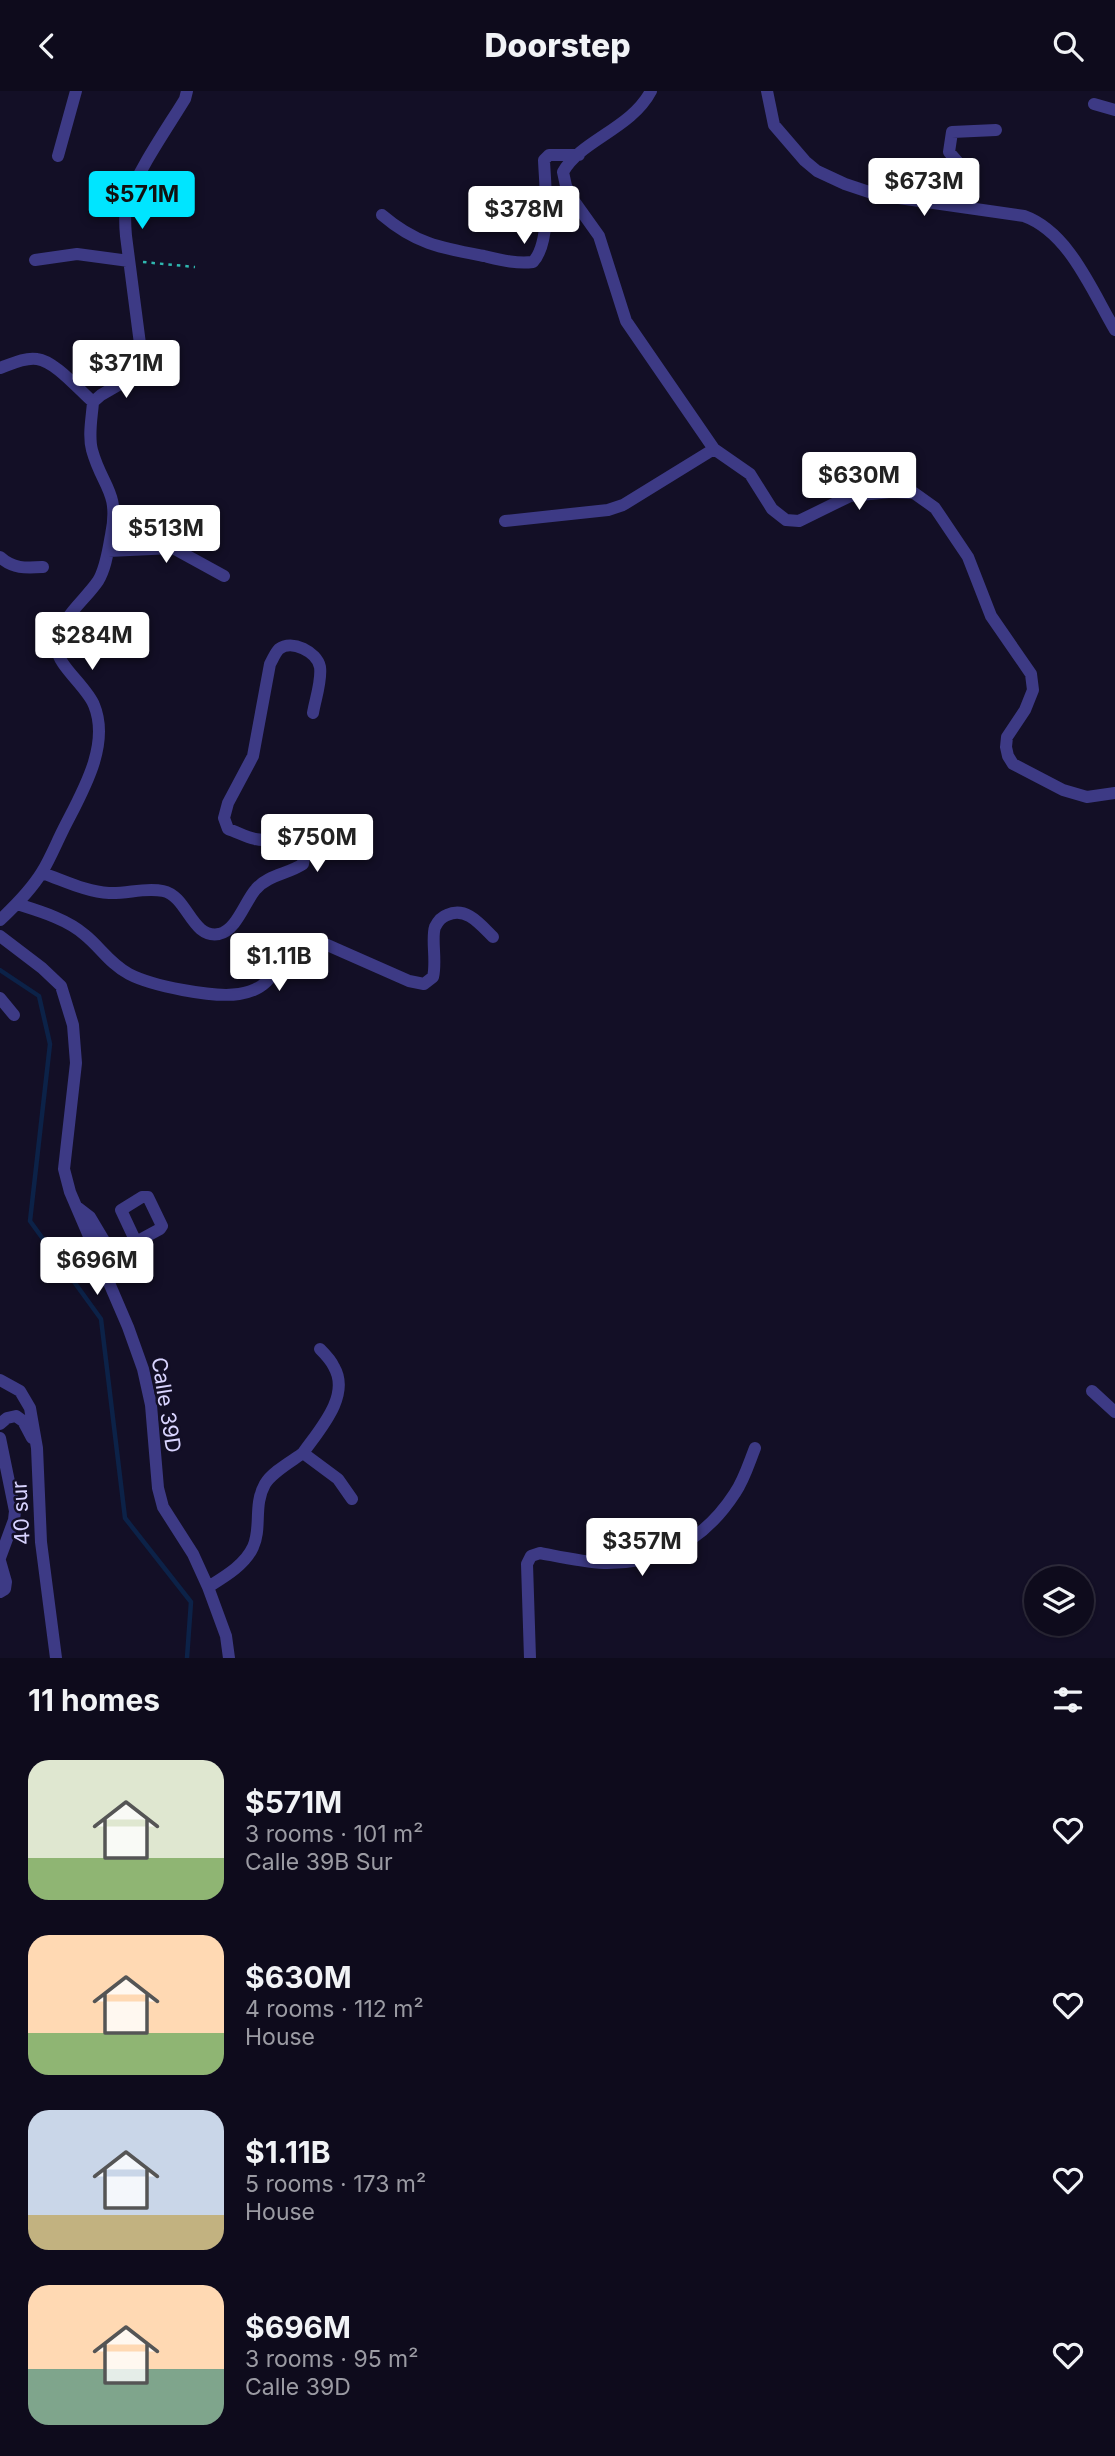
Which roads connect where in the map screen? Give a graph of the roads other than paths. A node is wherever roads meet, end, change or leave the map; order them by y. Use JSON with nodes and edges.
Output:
{"nodes":[{"id":1,"x":76,"y":91,"type":"edge"},
{"id":2,"x":187,"y":91,"type":"edge"},
{"id":3,"x":651,"y":91,"type":"edge"},
{"id":4,"x":767,"y":91,"type":"edge"},
{"id":5,"x":1094,"y":104,"type":"dead end"},
{"id":6,"x":1115,"y":110,"type":"edge"},
{"id":7,"x":996,"y":130,"type":"dead end"},
{"id":8,"x":579,"y":155,"type":"junction"},
{"id":9,"x":58,"y":156,"type":"dead end"},
{"id":10,"x":948,"y":205,"type":"junction"},
{"id":11,"x":382,"y":215,"type":"dead end"},
{"id":12,"x":34,"y":260,"type":"dead end"},
{"id":13,"x":130,"y":261,"type":"junction"},
{"id":14,"x":1115,"y":330,"type":"edge"},
{"id":15,"x":0,"y":368,"type":"edge"},
{"id":16,"x":93,"y":402,"type":"junction"},
{"id":17,"x":714,"y":450,"type":"junction"},
{"id":18,"x":505,"y":521,"type":"dead end"},
{"id":19,"x":108,"y":551,"type":"junction"},
{"id":20,"x":0,"y":557,"type":"edge"},
{"id":21,"x":43,"y":567,"type":"dead end"},
{"id":22,"x":224,"y":576,"type":"dead end"},
{"id":23,"x":313,"y":713,"type":"dead end"},
{"id":24,"x":1115,"y":793,"type":"edge"},
{"id":25,"x":42,"y":873,"type":"junction"},
{"id":26,"x":17,"y":904,"type":"junction"},
{"id":27,"x":0,"y":920,"type":"edge"},
{"id":28,"x":0,"y":936,"type":"edge"},
{"id":29,"x":493,"y":937,"type":"dead end"},
{"id":30,"x":0,"y":998,"type":"edge"},
{"id":31,"x":14,"y":1015,"type":"dead end"},
{"id":32,"x":75,"y":1205,"type":"junction"},
{"id":33,"x":136,"y":1242,"type":"dead end"},
{"id":34,"x":320,"y":1349,"type":"dead end"},
{"id":35,"x":0,"y":1380,"type":"edge"},
{"id":36,"x":1092,"y":1391,"type":"dead end"},
{"id":37,"x":1115,"y":1412,"type":"edge"},
{"id":38,"x":0,"y":1424,"type":"edge"},
{"id":39,"x":0,"y":1438,"type":"edge"},
{"id":40,"x":37,"y":1448,"type":"junction"},
{"id":41,"x":755,"y":1448,"type":"dead end"},
{"id":42,"x":303,"y":1453,"type":"junction"},
{"id":43,"x":352,"y":1499,"type":"dead end"},
{"id":44,"x":0,"y":1559,"type":"edge"},
{"id":45,"x":208,"y":1587,"type":"junction"},
{"id":46,"x":0,"y":1592,"type":"edge"},
{"id":47,"x":57,"y":1658,"type":"edge"},
{"id":48,"x":229,"y":1658,"type":"edge"},
{"id":49,"x":530,"y":1658,"type":"edge"}],
"edges":[{"from":1,"to":9,"type":"street"},
{"from":2,"to":13,"type":"street"},
{"from":3,"to":8,"type":"street"},
{"from":4,"to":10,"type":"street"},
{"from":5,"to":6,"type":"street"},
{"from":7,"to":10,"type":"street"},
{"from":8,"to":11,"type":"street"},
{"from":8,"to":17,"type":"street"},
{"from":10,"to":14,"type":"street"},
{"from":12,"to":13,"type":"street"},
{"from":13,"to":16,"type":"street"},
{"from":15,"to":16,"type":"street"},
{"from":16,"to":19,"type":"street"},
{"from":17,"to":18,"type":"street"},
{"from":17,"to":24,"type":"street"},
{"from":19,"to":22,"type":"street"},
{"from":19,"to":25,"type":"street"},
{"from":20,"to":21,"type":"street"},
{"from":23,"to":25,"type":"street"},
{"from":25,"to":26,"type":"street"},
{"from":26,"to":27,"type":"street"},
{"from":26,"to":29,"type":"street"},
{"from":28,"to":32,"type":"street","name":"Calle 39D"},
{"from":30,"to":31,"type":"street"},
{"from":32,"to":33,"type":"street"},
{"from":32,"to":45,"type":"street","name":"Calle 39D"},
{"from":34,"to":42,"type":"street"},
{"from":35,"to":40,"type":"street","name":"40 sur"},
{"from":36,"to":37,"type":"street"},
{"from":38,"to":40,"type":"street"},
{"from":39,"to":44,"type":"street"},
{"from":40,"to":47,"type":"street","name":"40 sur"},
{"from":41,"to":49,"type":"street"},
{"from":42,"to":43,"type":"street"},
{"from":42,"to":45,"type":"street"},
{"from":44,"to":46,"type":"street"},
{"from":45,"to":48,"type":"street","name":"Calle 39D"}]}
